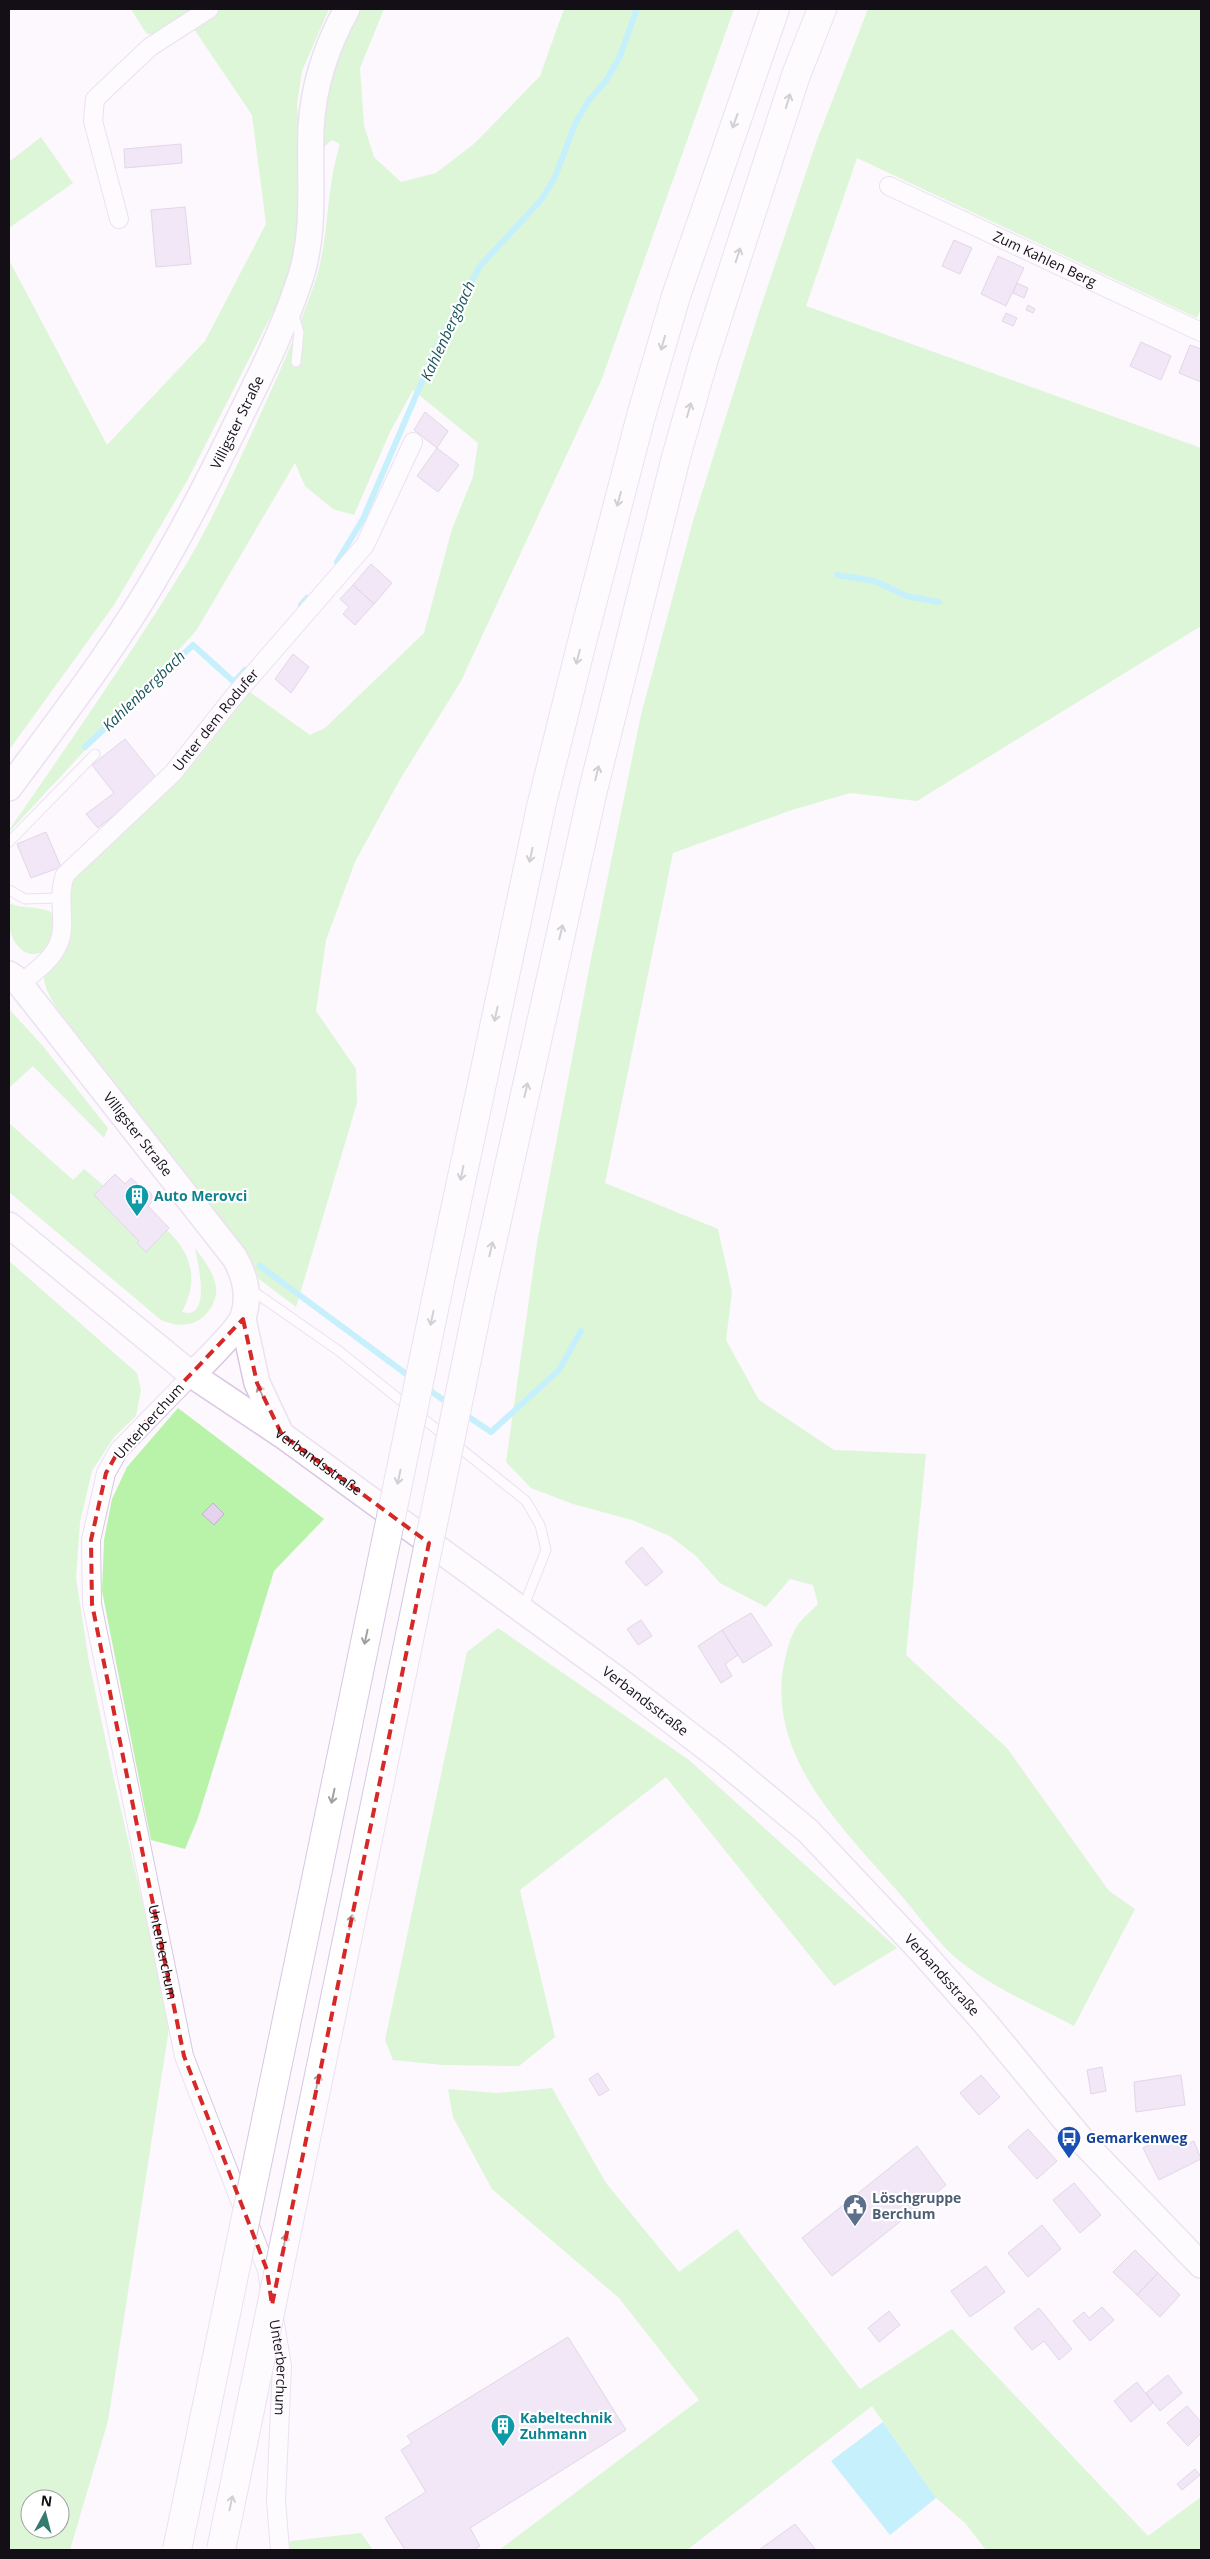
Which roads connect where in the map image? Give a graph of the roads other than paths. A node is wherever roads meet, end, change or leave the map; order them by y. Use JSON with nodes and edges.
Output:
{"nodes":[{"id":1,"x":209,"y":9,"type":"edge"},
{"id":2,"x":346,"y":9,"type":"edge"},
{"id":3,"x":774,"y":9,"type":"edge"},
{"id":4,"x":822,"y":9,"type":"edge"},
{"id":5,"x":889,"y":186,"type":"dead end"},
{"id":6,"x":119,"y":219,"type":"dead end"},
{"id":7,"x":291,"y":306,"type":"junction"},
{"id":8,"x":1201,"y":332,"type":"edge"},
{"id":9,"x":296,"y":362,"type":"dead end"},
{"id":10,"x":414,"y":442,"type":"dead end"},
{"id":11,"x":95,"y":754,"type":"dead end"},
{"id":12,"x":9,"y":788,"type":"edge"},
{"id":13,"x":9,"y":842,"type":"edge"},
{"id":14,"x":9,"y":890,"type":"edge"},
{"id":15,"x":60,"y":898,"type":"junction"},
{"id":16,"x":13,"y":974,"type":"edge"},
{"id":17,"x":9,"y":1225,"type":"edge"},
{"id":18,"x":245,"y":1286,"type":"junction"},
{"id":19,"x":243,"y":1319,"type":"junction"},
{"id":20,"x":192,"y":1375,"type":"junction"},
{"id":21,"x":282,"y":1435,"type":"junction"},
{"id":22,"x":522,"y":1610,"type":"junction"},
{"id":23,"x":1201,"y":2265,"type":"edge"},
{"id":24,"x":177,"y":2550,"type":"edge"},
{"id":25,"x":222,"y":2550,"type":"edge"},
{"id":26,"x":280,"y":2550,"type":"edge"}],
"edges":[{"from":1,"to":6,"type":"street"},
{"from":2,"to":7,"type":"main road","name":"Villigster Straße"},
{"from":3,"to":24,"type":"highway","one_way":true,"bridge":true},
{"from":25,"to":4,"type":"highway","one_way":true,"bridge":true},
{"from":5,"to":8,"type":"street","name":"Zum Kahlen Berg"},
{"from":7,"to":9,"type":"lane"},
{"from":7,"to":12,"type":"main road","name":"Villigster Straße"},
{"from":10,"to":15,"type":"street","name":"Unter dem Rodufer"},
{"from":11,"to":13,"type":"lane"},
{"from":14,"to":15,"type":"lane"},
{"from":15,"to":16,"type":"street","name":"Unter dem Rodufer"},
{"from":16,"to":18,"type":"main road","name":"Villigster Straße"},
{"from":17,"to":20,"type":"main road","name":"Verbandsstraße"},
{"from":18,"to":19,"type":"main road","name":"Villigster Straße"},
{"from":18,"to":22,"type":"lane"},
{"from":19,"to":20,"type":"main road"},
{"from":21,"to":19,"type":"main road","name":"Villigster Straße","one_way":true},
{"from":20,"to":21,"type":"main road","name":"Verbandsstraße"},
{"from":20,"to":26,"type":"street","name":"Unterberchum"},
{"from":21,"to":22,"type":"main road","name":"Verbandsstraße"},
{"from":22,"to":23,"type":"main road","name":"Verbandsstraße"}]}
